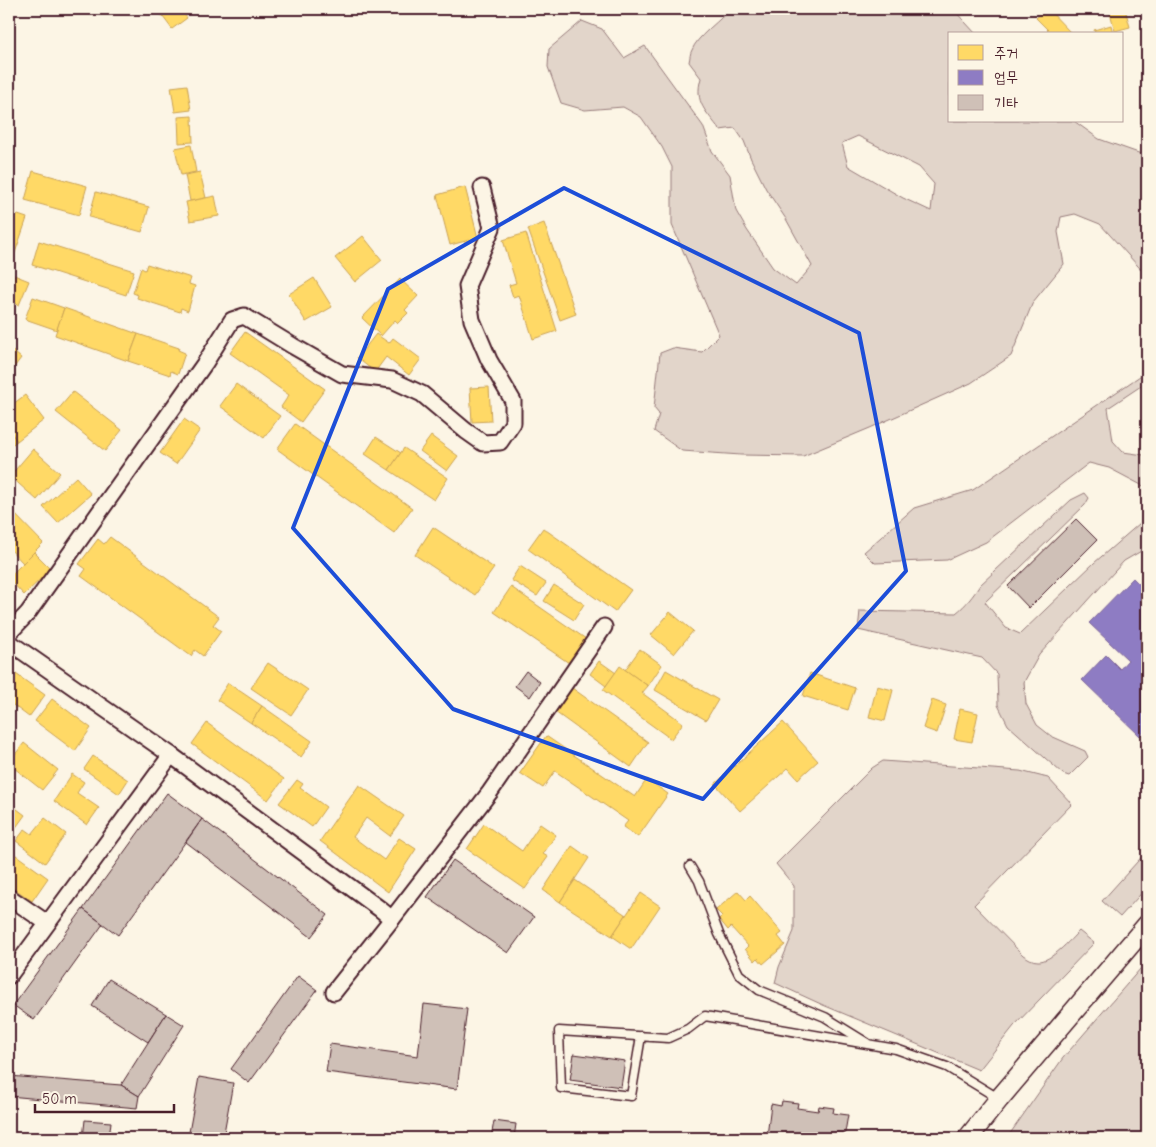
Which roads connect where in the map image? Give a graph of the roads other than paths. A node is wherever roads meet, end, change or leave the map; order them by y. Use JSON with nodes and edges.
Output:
{"nodes":[{"id":1,"x":482,"y":188,"type":"dead end"},
{"id":2,"x":604,"y":627,"type":"dead end"},
{"id":3,"x":9,"y":633,"type":"edge"},
{"id":4,"x":9,"y":642,"type":"edge"},
{"id":5,"x":171,"y":755,"type":"junction"},
{"id":6,"x":690,"y":866,"type":"dead end"},
{"id":7,"x":9,"y":897,"type":"edge"},
{"id":8,"x":392,"y":919,"type":"junction"},
{"id":9,"x":47,"y":923,"type":"junction"},
{"id":10,"x":1147,"y":925,"type":"edge"},
{"id":11,"x":9,"y":976,"type":"edge"},
{"id":12,"x":334,"y":992,"type":"dead end"},
{"id":13,"x":641,"y":1036,"type":"junction"},
{"id":14,"x":871,"y":1045,"type":"junction"},
{"id":15,"x":1000,"y":1100,"type":"junction"},
{"id":16,"x":968,"y":1138,"type":"edge"}],
"edges":[{"from":1,"to":3,"type":"street"},
{"from":2,"to":8,"type":"street"},
{"from":4,"to":5,"type":"street"},
{"from":5,"to":8,"type":"street"},
{"from":5,"to":9,"type":"street"},
{"from":6,"to":14,"type":"lane"},
{"from":7,"to":9,"type":"street"},
{"from":8,"to":12,"type":"street"},
{"from":9,"to":11,"type":"street"},
{"from":10,"to":15,"type":"street"},
{"from":13,"to":13,"type":"lane"},
{"from":13,"to":14,"type":"lane"},
{"from":14,"to":15,"type":"lane"},
{"from":15,"to":16,"type":"street"}]}
